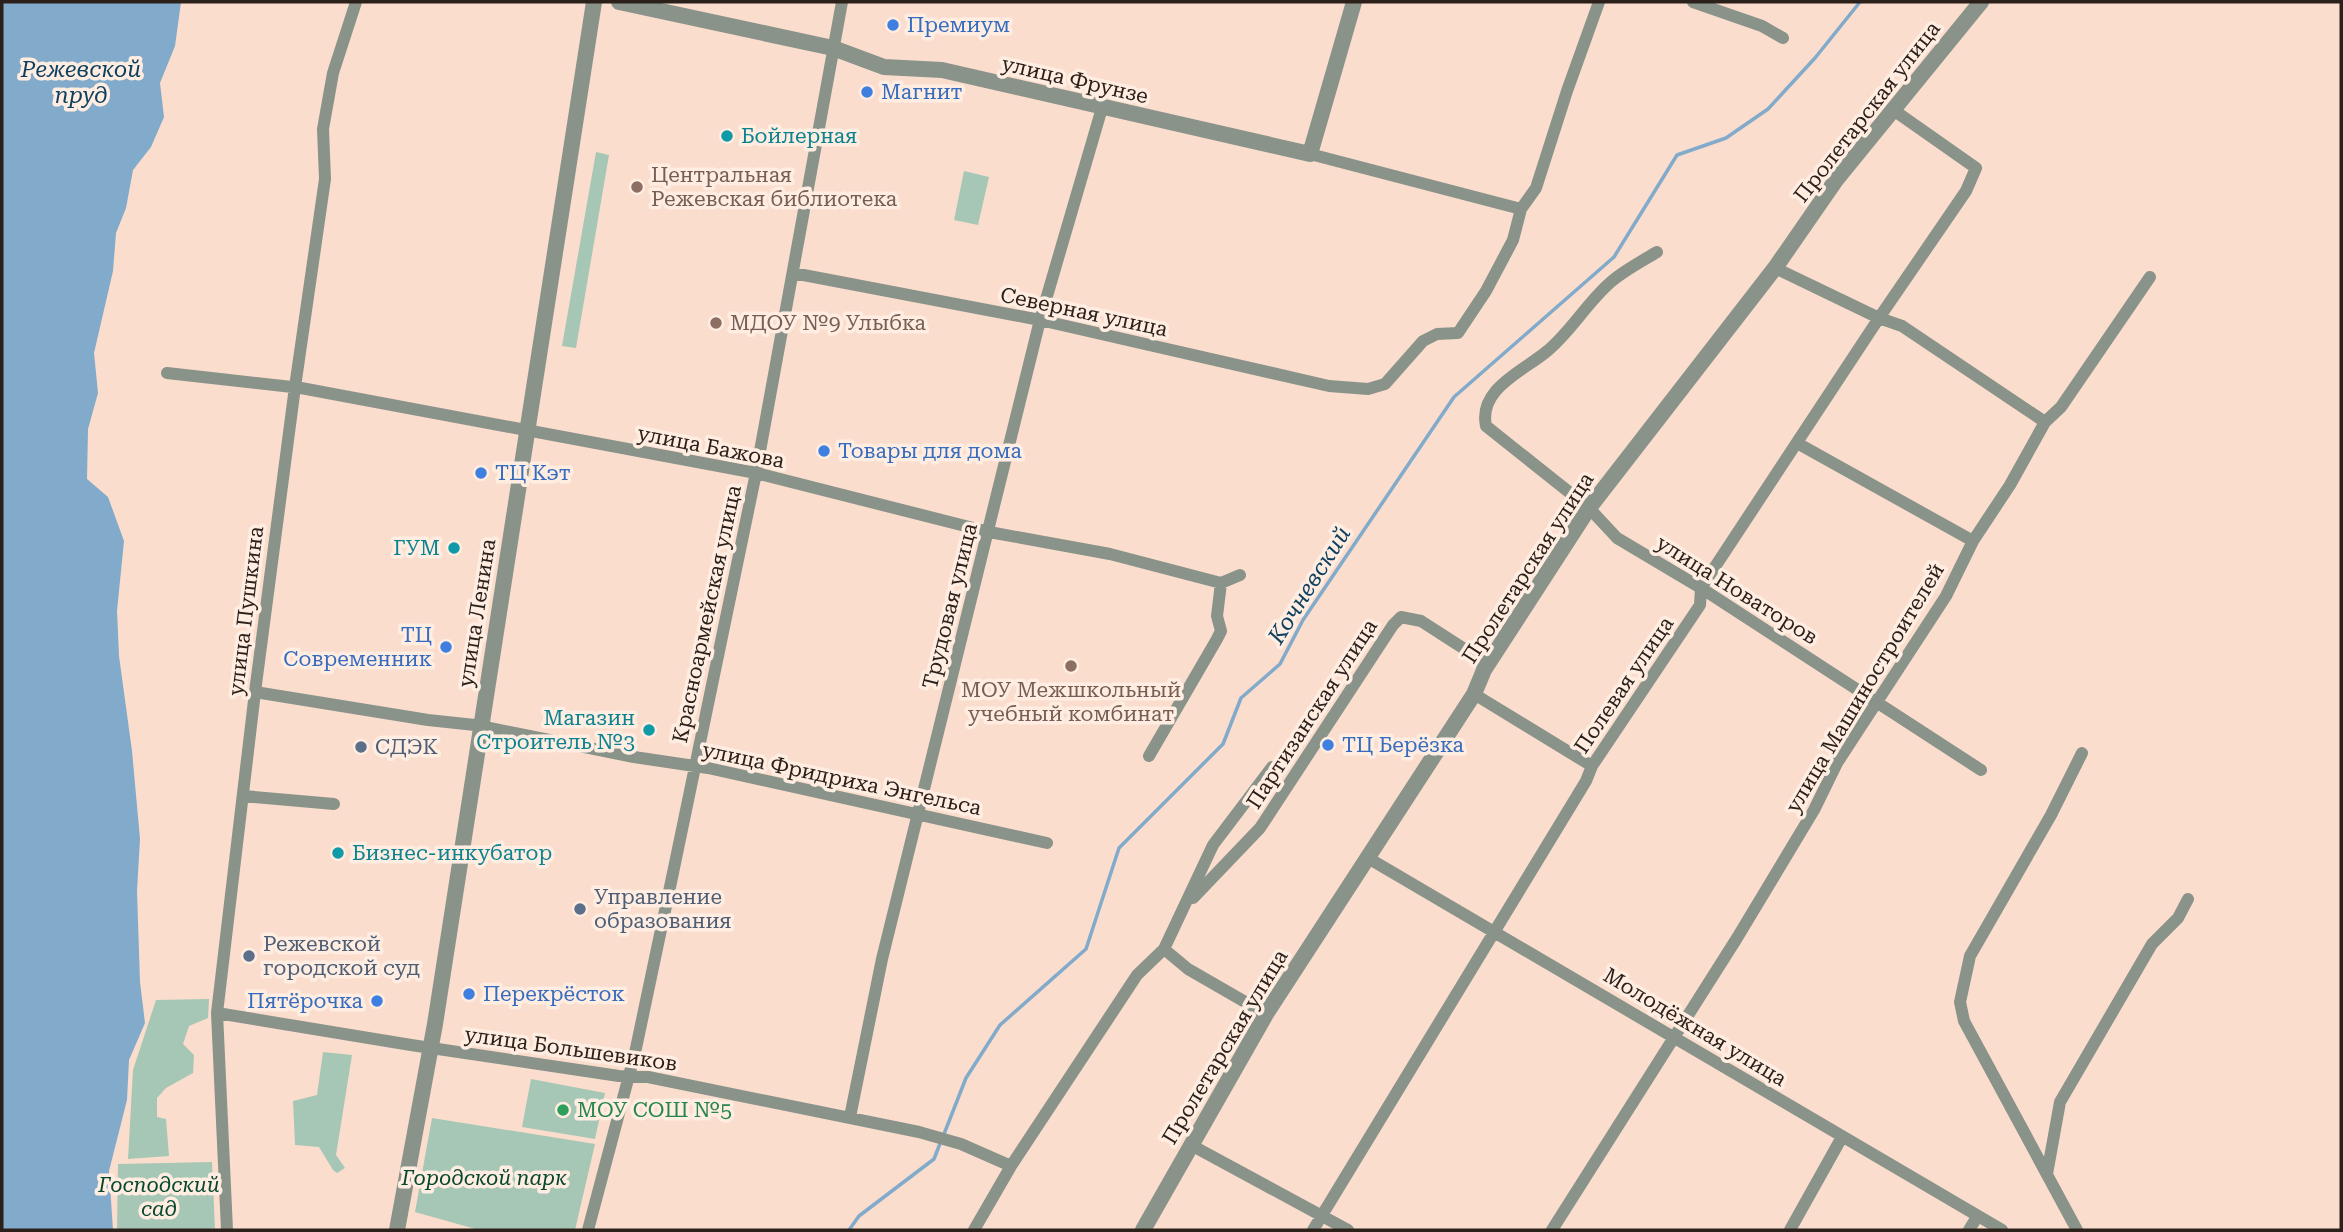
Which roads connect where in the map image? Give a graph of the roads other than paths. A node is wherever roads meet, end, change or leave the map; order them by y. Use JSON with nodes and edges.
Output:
{"nodes":[{"id":1,"x":356,"y":2,"type":"edge"},
{"id":2,"x":594,"y":2,"type":"edge"},
{"id":3,"x":619,"y":2,"type":"edge"},
{"id":4,"x":842,"y":2,"type":"edge"},
{"id":5,"x":1354,"y":2,"type":"edge"},
{"id":6,"x":1599,"y":2,"type":"edge"},
{"id":7,"x":1981,"y":2,"type":"edge"},
{"id":8,"x":1702,"y":3,"type":"edge"},
{"id":9,"x":1783,"y":38,"type":"dead end"},
{"id":10,"x":833,"y":48,"type":"junction"},
{"id":11,"x":1102,"y":108,"type":"junction"},
{"id":12,"x":1892,"y":108,"type":"junction"},
{"id":13,"x":1310,"y":154,"type":"junction"},
{"id":14,"x":1521,"y":209,"type":"junction"},
{"id":15,"x":1657,"y":252,"type":"dead end"},
{"id":16,"x":1774,"y":268,"type":"junction"},
{"id":17,"x":793,"y":273,"type":"junction"},
{"id":18,"x":2150,"y":276,"type":"dead end"},
{"id":19,"x":1879,"y":318,"type":"junction"},
{"id":20,"x":1040,"y":320,"type":"junction"},
{"id":21,"x":167,"y":373,"type":"dead end"},
{"id":22,"x":295,"y":387,"type":"junction"},
{"id":23,"x":2045,"y":422,"type":"junction"},
{"id":24,"x":528,"y":432,"type":"junction"},
{"id":25,"x":1797,"y":443,"type":"junction"},
{"id":26,"x":756,"y":473,"type":"junction"},
{"id":27,"x":1589,"y":508,"type":"junction"},
{"id":28,"x":989,"y":532,"type":"junction"},
{"id":29,"x":1973,"y":541,"type":"junction"},
{"id":30,"x":1240,"y":575,"type":"dead end"},
{"id":31,"x":1221,"y":583,"type":"junction"},
{"id":32,"x":1701,"y":588,"type":"junction"},
{"id":33,"x":1484,"y":670,"type":"junction"},
{"id":34,"x":255,"y":691,"type":"junction"},
{"id":35,"x":1474,"y":694,"type":"junction"},
{"id":36,"x":1878,"y":703,"type":"junction"},
{"id":37,"x":480,"y":726,"type":"junction"},
{"id":38,"x":2082,"y":752,"type":"dead end"},
{"id":39,"x":1149,"y":756,"type":"dead end"},
{"id":40,"x":1592,"y":766,"type":"junction"},
{"id":41,"x":695,"y":767,"type":"junction"},
{"id":42,"x":1272,"y":767,"type":"dead end"},
{"id":43,"x":1981,"y":770,"type":"dead end"},
{"id":44,"x":243,"y":796,"type":"junction"},
{"id":45,"x":334,"y":804,"type":"dead end"},
{"id":46,"x":917,"y":815,"type":"junction"},
{"id":47,"x":1047,"y":843,"type":"dead end"},
{"id":48,"x":1368,"y":858,"type":"junction"},
{"id":49,"x":2188,"y":899,"type":"dead end"},
{"id":50,"x":1185,"y":906,"type":"junction"},
{"id":51,"x":1495,"y":930,"type":"junction"},
{"id":52,"x":1164,"y":949,"type":"junction"},
{"id":53,"x":217,"y":1013,"type":"junction"},
{"id":54,"x":1266,"y":1014,"type":"junction"},
{"id":55,"x":1673,"y":1038,"type":"junction"},
{"id":56,"x":431,"y":1047,"type":"junction"},
{"id":57,"x":629,"y":1076,"type":"junction"},
{"id":58,"x":850,"y":1117,"type":"junction"},
{"id":59,"x":1842,"y":1137,"type":"junction"},
{"id":60,"x":1191,"y":1145,"type":"junction"},
{"id":61,"x":1012,"y":1166,"type":"junction"},
{"id":62,"x":2046,"y":1174,"type":"junction"},
{"id":63,"x":1322,"y":1215,"type":"junction"},
{"id":64,"x":1977,"y":1217,"type":"junction"},
{"id":65,"x":228,"y":1230,"type":"edge"},
{"id":66,"x":397,"y":1230,"type":"edge"},
{"id":67,"x":588,"y":1230,"type":"edge"},
{"id":68,"x":974,"y":1230,"type":"edge"},
{"id":69,"x":1143,"y":1230,"type":"edge"},
{"id":70,"x":1313,"y":1230,"type":"edge"},
{"id":71,"x":1348,"y":1230,"type":"edge"},
{"id":72,"x":1552,"y":1230,"type":"edge"},
{"id":73,"x":1790,"y":1230,"type":"edge"},
{"id":74,"x":1969,"y":1230,"type":"edge"},
{"id":75,"x":2002,"y":1230,"type":"edge"},
{"id":76,"x":2077,"y":1230,"type":"edge"}],
"edges":[{"from":1,"to":22,"type":"street","name":"улица Пушкина"},
{"from":2,"to":24,"type":"street","name":"улица Ленина"},
{"from":3,"to":10,"type":"street","name":"улица Фрунзе"},
{"from":4,"to":10,"type":"street","name":"Красноармейская улица"},
{"from":5,"to":13,"type":"street"},
{"from":6,"to":14,"type":"street"},
{"from":7,"to":12,"type":"street","name":"Пролетарская улица"},
{"from":8,"to":9,"type":"street"},
{"from":10,"to":11,"type":"street","name":"улица Фрунзе"},
{"from":10,"to":17,"type":"street","name":"Красноармейская улица"},
{"from":11,"to":13,"type":"street","name":"улица Фрунзе"},
{"from":11,"to":20,"type":"street","name":"Трудовая улица"},
{"from":12,"to":16,"type":"street","name":"Пролетарская улица"},
{"from":12,"to":19,"type":"street","name":"Полевая улица"},
{"from":13,"to":14,"type":"street","name":"улица Фрунзе"},
{"from":14,"to":20,"type":"street","name":"Северная улица"},
{"from":15,"to":27,"type":"street","name":"улица Новаторов"},
{"from":16,"to":19,"type":"street"},
{"from":16,"to":27,"type":"street","name":"Пролетарская улица"},
{"from":17,"to":20,"type":"street","name":"Северная улица"},
{"from":17,"to":26,"type":"street","name":"Красноармейская улица"},
{"from":18,"to":23,"type":"street","name":"улица Машиностроителей"},
{"from":19,"to":23,"type":"street"},
{"from":19,"to":25,"type":"street","name":"Полевая улица"},
{"from":20,"to":28,"type":"street","name":"Трудовая улица"},
{"from":21,"to":22,"type":"street","name":"улица Бажова"},
{"from":22,"to":24,"type":"street","name":"улица Бажова"},
{"from":22,"to":34,"type":"street","name":"улица Пушкина"},
{"from":23,"to":29,"type":"street","name":"улица Машиностроителей"},
{"from":24,"to":26,"type":"street","name":"улица Бажова"},
{"from":24,"to":37,"type":"street","name":"улица Ленина"},
{"from":25,"to":29,"type":"street"},
{"from":25,"to":32,"type":"street","name":"Полевая улица"},
{"from":26,"to":28,"type":"street","name":"улица Бажова"},
{"from":26,"to":41,"type":"street","name":"Красноармейская улица"},
{"from":27,"to":32,"type":"street","name":"улица Новаторов"},
{"from":27,"to":33,"type":"street","name":"Пролетарская улица"},
{"from":28,"to":31,"type":"street","name":"улица Бажова"},
{"from":28,"to":46,"type":"street","name":"Трудовая улица"},
{"from":29,"to":36,"type":"street","name":"улица Машиностроителей"},
{"from":30,"to":31,"type":"street"},
{"from":31,"to":39,"type":"street"},
{"from":32,"to":36,"type":"street","name":"улица Новаторов"},
{"from":32,"to":40,"type":"street","name":"Полевая улица"},
{"from":33,"to":35,"type":"street","name":"Пролетарская улица"},
{"from":33,"to":50,"type":"street","name":"Партизанская улица"},
{"from":34,"to":37,"type":"street","name":"улица Фридриха Энгельса"},
{"from":34,"to":44,"type":"street","name":"улица Пушкина"},
{"from":35,"to":40,"type":"street"},
{"from":35,"to":48,"type":"street","name":"Пролетарская улица"},
{"from":36,"to":43,"type":"street","name":"улица Новаторов"},
{"from":36,"to":55,"type":"street","name":"улица Машиностроителей"},
{"from":37,"to":41,"type":"street","name":"улица Фридриха Энгельса"},
{"from":37,"to":56,"type":"street","name":"улица Ленина"},
{"from":38,"to":62,"type":"street"},
{"from":40,"to":51,"type":"street","name":"Полевая улица"},
{"from":41,"to":46,"type":"street","name":"улица Фридриха Энгельса"},
{"from":41,"to":57,"type":"street","name":"Красноармейская улица"},
{"from":42,"to":50,"type":"street","name":"Партизанская улица"},
{"from":44,"to":45,"type":"street"},
{"from":44,"to":53,"type":"street","name":"улица Пушкина"},
{"from":46,"to":47,"type":"street","name":"улица Фридриха Энгельса"},
{"from":46,"to":58,"type":"street","name":"Трудовая улица"},
{"from":48,"to":51,"type":"street","name":"Молодёжная улица"},
{"from":48,"to":54,"type":"street","name":"Пролетарская улица"},
{"from":49,"to":62,"type":"street"},
{"from":50,"to":52,"type":"street","name":"Партизанская улица"},
{"from":51,"to":55,"type":"street","name":"Молодёжная улица"},
{"from":51,"to":63,"type":"street","name":"Полевая улица"},
{"from":52,"to":54,"type":"street"},
{"from":52,"to":61,"type":"street","name":"Партизанская улица"},
{"from":53,"to":56,"type":"street","name":"улица Большевиков"},
{"from":53,"to":65,"type":"street","name":"улица Пушкина"},
{"from":54,"to":60,"type":"street","name":"Пролетарская улица"},
{"from":55,"to":59,"type":"street","name":"Молодёжная улица"},
{"from":55,"to":72,"type":"street","name":"улица Машиностроителей"},
{"from":56,"to":57,"type":"street","name":"улица Большевиков"},
{"from":56,"to":66,"type":"street","name":"улица Ленина"},
{"from":57,"to":58,"type":"street","name":"улица Большевиков"},
{"from":57,"to":67,"type":"street","name":"Красноармейская улица"},
{"from":58,"to":61,"type":"street","name":"улица Большевиков"},
{"from":59,"to":64,"type":"street","name":"Молодёжная улица"},
{"from":59,"to":73,"type":"street"},
{"from":60,"to":63,"type":"street"},
{"from":60,"to":69,"type":"street","name":"Пролетарская улица"},
{"from":61,"to":68,"type":"street","name":"Партизанская улица"},
{"from":62,"to":76,"type":"street"},
{"from":63,"to":70,"type":"street","name":"Полевая улица"},
{"from":63,"to":71,"type":"street"},
{"from":64,"to":74,"type":"street"},
{"from":64,"to":75,"type":"street","name":"Молодёжная улица"}]}
